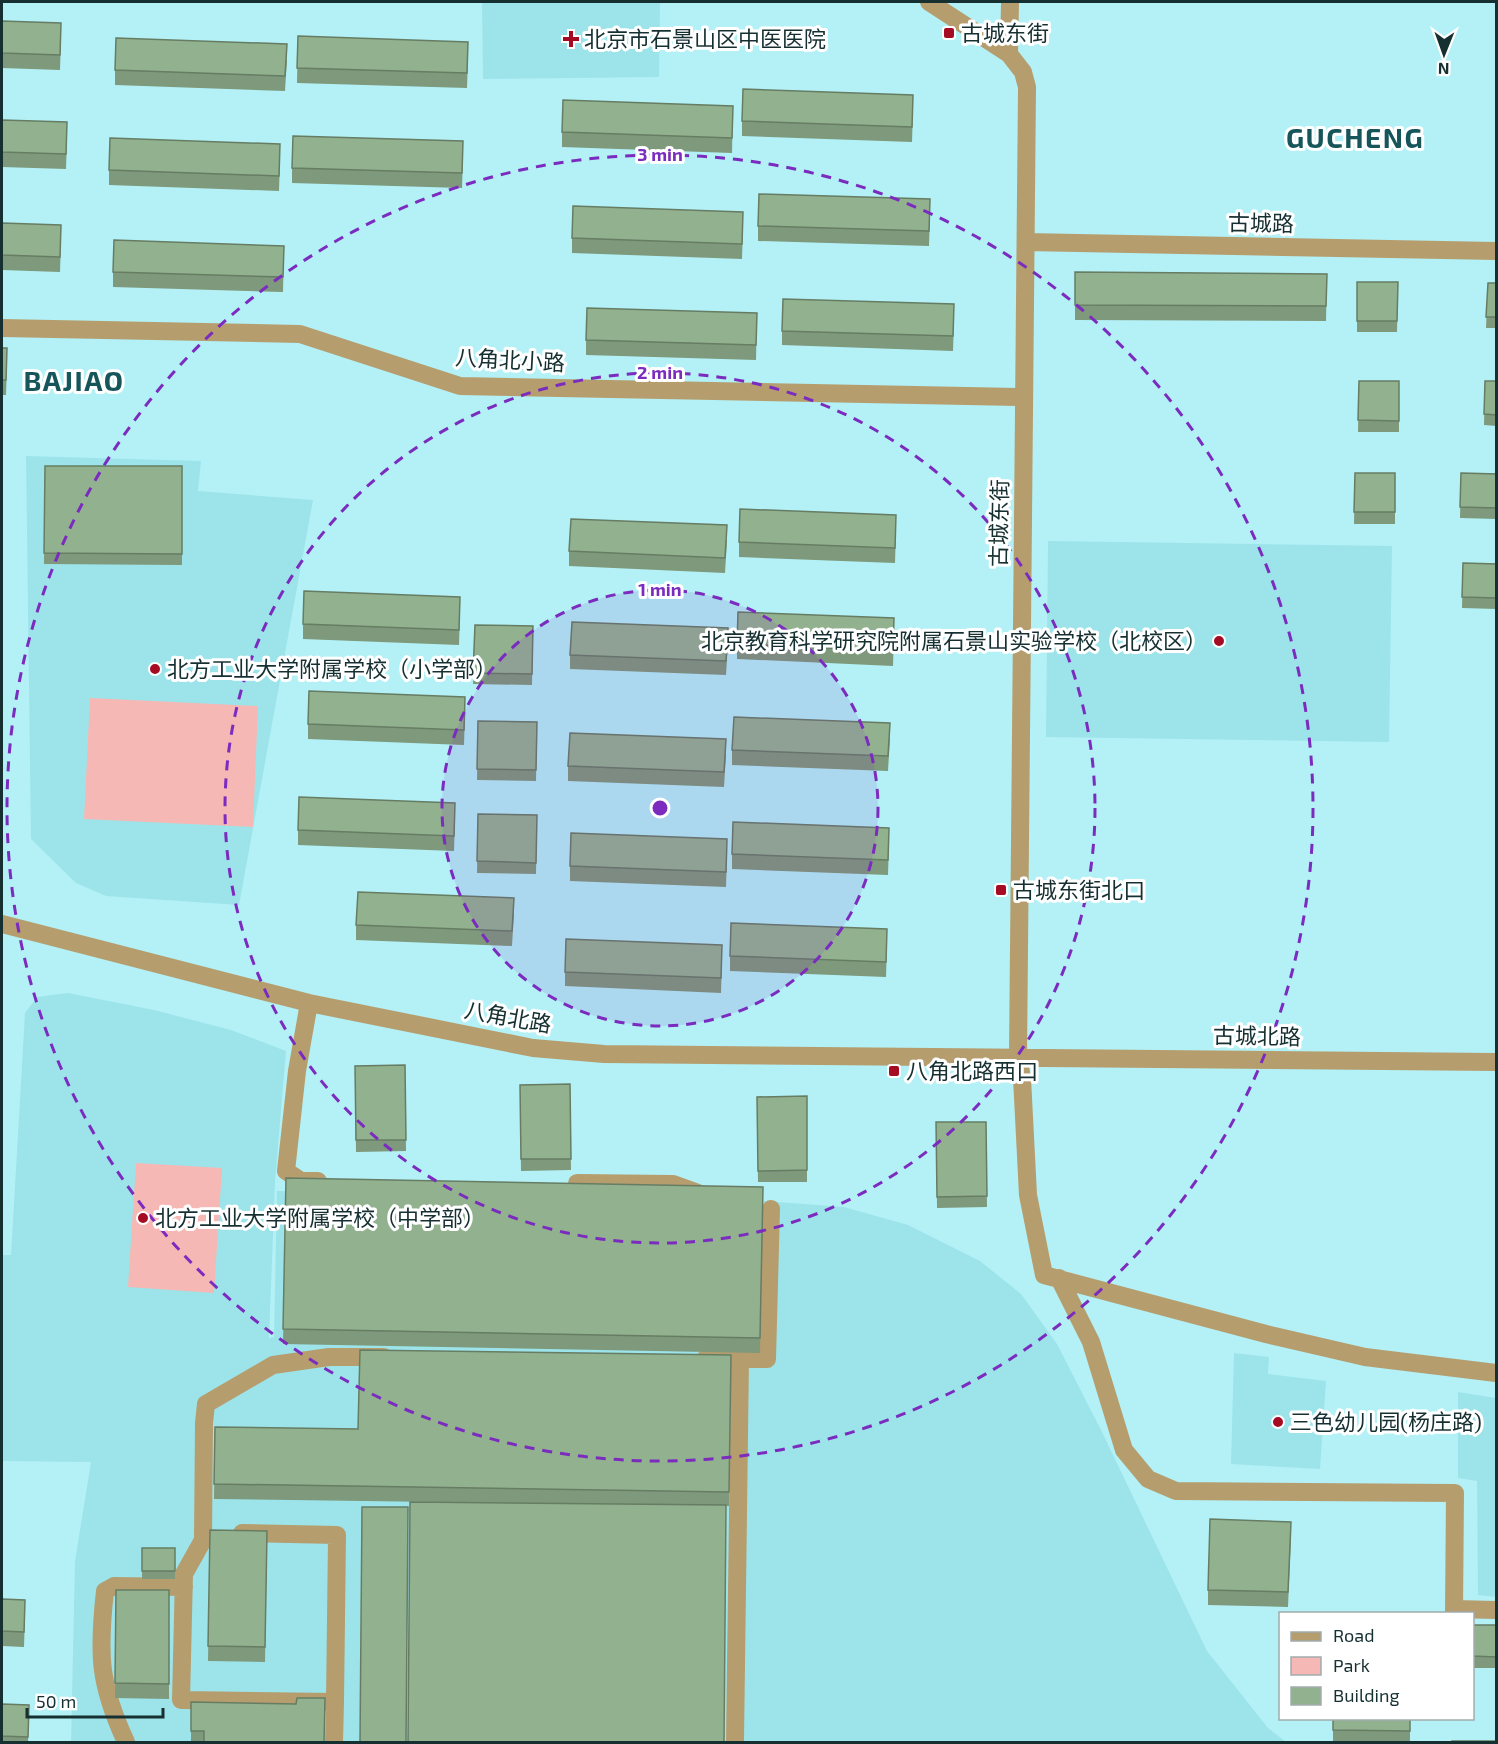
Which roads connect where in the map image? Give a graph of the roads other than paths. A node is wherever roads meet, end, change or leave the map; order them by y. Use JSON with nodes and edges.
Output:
{"nodes":[{"id":1,"x":929,"y":2,"type":"edge"},
{"id":2,"x":1010,"y":2,"type":"edge"},
{"id":3,"x":1009,"y":54,"type":"junction"},
{"id":4,"x":1026,"y":242,"type":"junction"},
{"id":5,"x":1497,"y":251,"type":"edge"},
{"id":6,"x":2,"y":328,"type":"edge"},
{"id":7,"x":1024,"y":397,"type":"junction"},
{"id":8,"x":2,"y":924,"type":"edge"},
{"id":9,"x":309,"y":1003,"type":"junction"},
{"id":10,"x":1018,"y":1058,"type":"junction"},
{"id":11,"x":1497,"y":1062,"type":"edge"},
{"id":12,"x":337,"y":1182,"type":"edge"},
{"id":13,"x":565,"y":1183,"type":"edge"},
{"id":14,"x":699,"y":1193,"type":"edge"},
{"id":15,"x":771,"y":1209,"type":"dead end"},
{"id":16,"x":1059,"y":1278,"type":"junction"},
{"id":17,"x":399,"y":1357,"type":"edge"},
{"id":18,"x":682,"y":1359,"type":"edge"},
{"id":19,"x":741,"y":1359,"type":"junction"},
{"id":20,"x":1497,"y":1373,"type":"edge"},
{"id":21,"x":203,"y":1531,"type":"junction"},
{"id":22,"x":184,"y":1587,"type":"junction"},
{"id":23,"x":1497,"y":1610,"type":"edge"},
{"id":24,"x":1454,"y":1612,"type":"edge"},
{"id":25,"x":335,"y":1702,"type":"junction"},
{"id":26,"x":126,"y":1743,"type":"edge"},
{"id":27,"x":334,"y":1743,"type":"edge"},
{"id":28,"x":735,"y":1743,"type":"edge"}],
"edges":[{"from":1,"to":3,"type":"street","name":"古城东街"},
{"from":2,"to":3,"type":"street"},
{"from":3,"to":4,"type":"street","name":"古城东街"},
{"from":4,"to":5,"type":"street","name":"古城路"},
{"from":4,"to":7,"type":"street","name":"古城东街"},
{"from":6,"to":7,"type":"street","name":"八角北小路"},
{"from":7,"to":10,"type":"street","name":"古城东街"},
{"from":8,"to":9,"type":"street","name":"八角北路"},
{"from":9,"to":10,"type":"street","name":"八角北路"},
{"from":9,"to":12,"type":"street"},
{"from":10,"to":11,"type":"street","name":"古城北路"},
{"from":10,"to":16,"type":"street","name":"古城东街"},
{"from":13,"to":14,"type":"street"},
{"from":15,"to":19,"type":"street"},
{"from":16,"to":20,"type":"street"},
{"from":16,"to":24,"type":"street"},
{"from":17,"to":21,"type":"street"},
{"from":18,"to":19,"type":"street"},
{"from":19,"to":28,"type":"street"},
{"from":21,"to":22,"type":"street"},
{"from":21,"to":25,"type":"street"},
{"from":22,"to":25,"type":"street"},
{"from":22,"to":26,"type":"street"},
{"from":23,"to":24,"type":"street"},
{"from":25,"to":27,"type":"street"}]}
